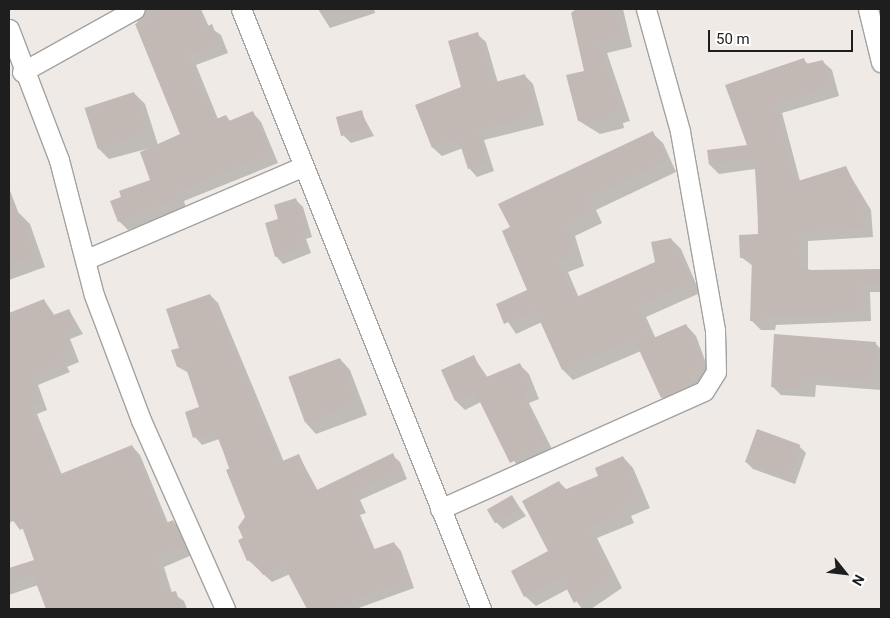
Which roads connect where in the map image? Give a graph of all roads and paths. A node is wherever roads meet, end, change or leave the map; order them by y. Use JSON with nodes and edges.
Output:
{"nodes":[{"id":1,"x":135,"y":9,"type":"edge"},
{"id":2,"x":241,"y":9,"type":"edge"},
{"id":3,"x":646,"y":9,"type":"edge"},
{"id":4,"x":868,"y":9,"type":"edge"},
{"id":5,"x":9,"y":29,"type":"edge"},
{"id":6,"x":878,"y":29,"type":"edge"},
{"id":7,"x":881,"y":62,"type":"edge"},
{"id":8,"x":22,"y":72,"type":"junction"},
{"id":9,"x":302,"y":167,"type":"junction"},
{"id":10,"x":87,"y":259,"type":"junction"},
{"id":11,"x":440,"y":509,"type":"junction"},
{"id":12,"x":225,"y":609,"type":"edge"},
{"id":13,"x":481,"y":609,"type":"edge"}],
"edges":[{"from":1,"to":8,"type":"street"},
{"from":2,"to":9,"type":"street"},
{"from":3,"to":11,"type":"street"},
{"from":4,"to":6,"type":"street"},
{"from":5,"to":8,"type":"street"},
{"from":6,"to":7,"type":"street"},
{"from":8,"to":10,"type":"street"},
{"from":9,"to":10,"type":"street"},
{"from":9,"to":11,"type":"street"},
{"from":10,"to":12,"type":"street"},
{"from":11,"to":13,"type":"street"}]}
